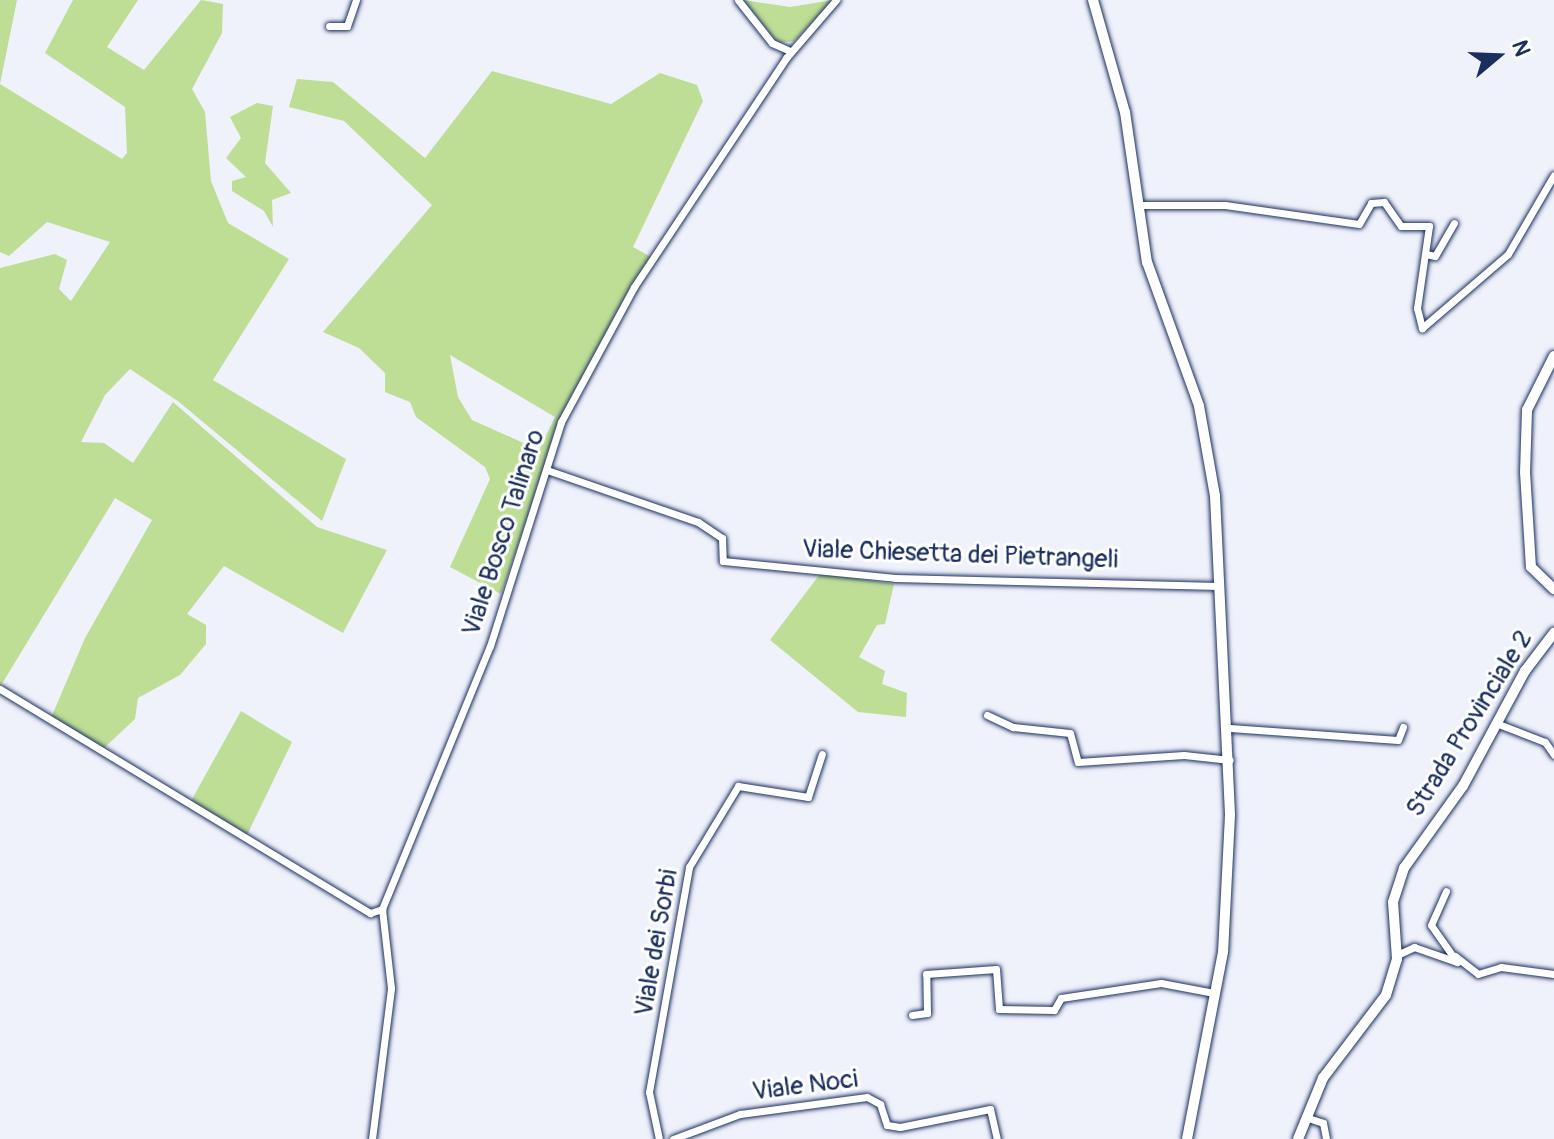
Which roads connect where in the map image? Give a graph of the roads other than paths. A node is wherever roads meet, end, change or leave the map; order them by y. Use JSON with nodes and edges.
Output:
{"nodes":[{"id":1,"x":356,"y":0,"type":"edge"},
{"id":2,"x":836,"y":0,"type":"edge"},
{"id":3,"x":1093,"y":0,"type":"edge"},
{"id":4,"x":737,"y":1,"type":"edge"},
{"id":5,"x":329,"y":26,"type":"dead end"},
{"id":6,"x":790,"y":51,"type":"junction"},
{"id":7,"x":1554,"y":175,"type":"edge"},
{"id":8,"x":1137,"y":205,"type":"junction"},
{"id":9,"x":1454,"y":223,"type":"dead end"},
{"id":10,"x":1426,"y":254,"type":"junction"},
{"id":11,"x":1554,"y":356,"type":"edge"},
{"id":12,"x":547,"y":470,"type":"junction"},
{"id":13,"x":1218,"y":586,"type":"junction"},
{"id":14,"x":1554,"y":589,"type":"edge"},
{"id":15,"x":1554,"y":633,"type":"edge"},
{"id":16,"x":0,"y":689,"type":"edge"},
{"id":17,"x":987,"y":715,"type":"dead end"},
{"id":18,"x":1501,"y":725,"type":"junction"},
{"id":19,"x":1403,"y":727,"type":"dead end"},
{"id":20,"x":1230,"y":728,"type":"junction"},
{"id":21,"x":822,"y":754,"type":"dead end"},
{"id":22,"x":1554,"y":755,"type":"edge"},
{"id":23,"x":1232,"y":760,"type":"junction"},
{"id":24,"x":1446,"y":891,"type":"dead end"},
{"id":25,"x":382,"y":909,"type":"junction"},
{"id":26,"x":1397,"y":955,"type":"junction"},
{"id":27,"x":1453,"y":955,"type":"junction"},
{"id":28,"x":1554,"y":974,"type":"edge"},
{"id":29,"x":1214,"y":993,"type":"junction"},
{"id":30,"x":912,"y":1015,"type":"dead end"},
{"id":31,"x":1305,"y":1117,"type":"junction"},
{"id":32,"x":372,"y":1139,"type":"edge"},
{"id":33,"x":659,"y":1139,"type":"edge"},
{"id":34,"x":673,"y":1139,"type":"edge"},
{"id":35,"x":997,"y":1139,"type":"edge"},
{"id":36,"x":1187,"y":1139,"type":"edge"},
{"id":37,"x":1298,"y":1139,"type":"edge"},
{"id":38,"x":1326,"y":1139,"type":"edge"}],
"edges":[{"from":1,"to":5,"type":"street"},
{"from":2,"to":6,"type":"street","name":"Viale Bosco Talinaro"},
{"from":3,"to":8,"type":"main road"},
{"from":4,"to":6,"type":"street"},
{"from":6,"to":12,"type":"street","name":"Viale Bosco Talinaro"},
{"from":7,"to":10,"type":"street"},
{"from":8,"to":10,"type":"street"},
{"from":8,"to":13,"type":"main road"},
{"from":9,"to":10,"type":"street"},
{"from":11,"to":14,"type":"main road"},
{"from":12,"to":13,"type":"street","name":"Viale Chiesetta dei Pietrangeli"},
{"from":12,"to":25,"type":"street","name":"Viale Bosco Talinaro"},
{"from":13,"to":20,"type":"main road"},
{"from":15,"to":18,"type":"main road","name":"Strada Provinciale 2"},
{"from":16,"to":25,"type":"street"},
{"from":17,"to":23,"type":"street"},
{"from":18,"to":22,"type":"street"},
{"from":18,"to":26,"type":"main road","name":"Strada Provinciale 2"},
{"from":19,"to":20,"type":"street"},
{"from":20,"to":23,"type":"main road"},
{"from":21,"to":33,"type":"street","name":"Viale dei Sorbi"},
{"from":23,"to":29,"type":"main road"},
{"from":24,"to":27,"type":"street"},
{"from":25,"to":32,"type":"street","name":"Viale Bosco Talinaro"},
{"from":26,"to":27,"type":"street"},
{"from":26,"to":31,"type":"main road","name":"Strada Provinciale 2"},
{"from":27,"to":28,"type":"street"},
{"from":29,"to":30,"type":"street"},
{"from":29,"to":36,"type":"main road"},
{"from":31,"to":37,"type":"main road","name":"Strada Provinciale 2"},
{"from":31,"to":38,"type":"street"},
{"from":34,"to":35,"type":"street","name":"Viale Noci"}]}
